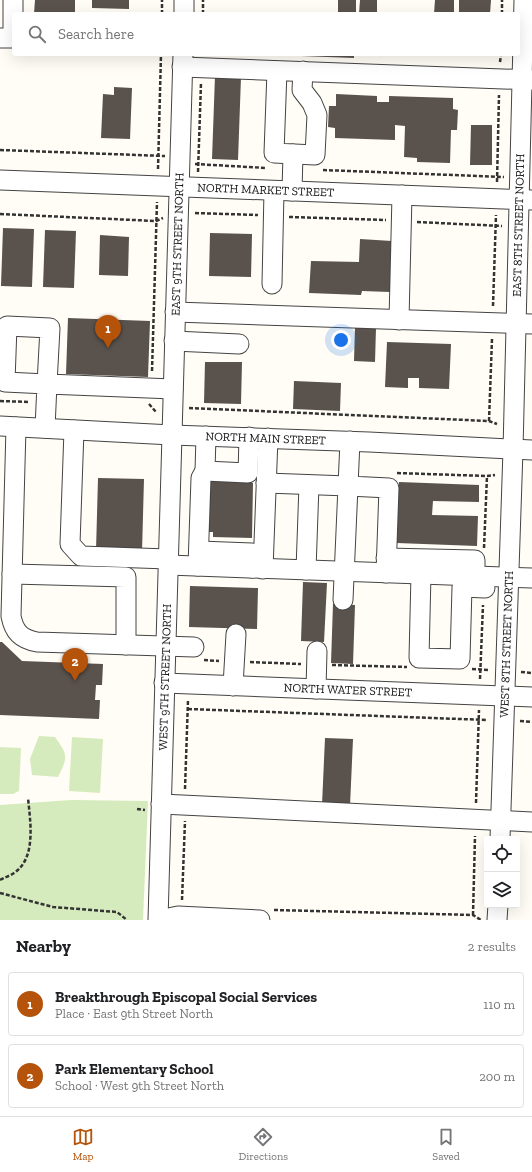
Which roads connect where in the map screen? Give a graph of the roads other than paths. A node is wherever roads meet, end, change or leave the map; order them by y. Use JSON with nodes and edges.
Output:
{"nodes":[{"id":1,"x":13,"y":0,"type":"edge"},
{"id":2,"x":184,"y":0,"type":"edge"},
{"id":3,"x":524,"y":0,"type":"edge"},
{"id":4,"x":184,"y":12,"type":"edge"},
{"id":5,"x":9,"y":38,"type":"edge"},
{"id":6,"x":183,"y":60,"type":"edge"},
{"id":7,"x":277,"y":70,"type":"junction"},
{"id":8,"x":303,"y":71,"type":"junction"},
{"id":9,"x":527,"y":80,"type":"edge"},
{"id":10,"x":276,"y":90,"type":"junction"},
{"id":11,"x":302,"y":90,"type":"junction"},
{"id":12,"x":293,"y":154,"type":"junction"},
{"id":13,"x":0,"y":180,"type":"edge"},
{"id":14,"x":178,"y":187,"type":"junction"},
{"id":15,"x":283,"y":191,"type":"junction"},
{"id":16,"x":402,"y":196,"type":"junction"},
{"id":17,"x":526,"y":200,"type":"edge"},
{"id":18,"x":272,"y":284,"type":"dead end"},
{"id":19,"x":175,"y":312,"type":"junction"},
{"id":20,"x":398,"y":320,"type":"junction"},
{"id":21,"x":524,"y":324,"type":"edge"},
{"id":22,"x":174,"y":341,"type":"junction"},
{"id":23,"x":239,"y":344,"type":"dead end"},
{"id":24,"x":173,"y":388,"type":"junction"},
{"id":25,"x":8,"y":426,"type":"edge"},
{"id":26,"x":46,"y":428,"type":"junction"},
{"id":27,"x":74,"y":430,"type":"junction"},
{"id":28,"x":172,"y":435,"type":"junction"},
{"id":29,"x":206,"y":436,"type":"junction"},
{"id":30,"x":248,"y":438,"type":"junction"},
{"id":31,"x":268,"y":438,"type":"junction"},
{"id":32,"x":350,"y":441,"type":"junction"},
{"id":33,"x":513,"y":450,"type":"junction"},
{"id":34,"x":532,"y":450,"type":"edge"},
{"id":35,"x":205,"y":471,"type":"junction"},
{"id":36,"x":266,"y":483,"type":"junction"},
{"id":37,"x":309,"y":484,"type":"junction"},
{"id":38,"x":348,"y":486,"type":"junction"},
{"id":39,"x":199,"y":559,"type":"junction"},
{"id":40,"x":168,"y":562,"type":"junction"},
{"id":41,"x":386,"y":565,"type":"junction"},
{"id":42,"x":257,"y":569,"type":"junction"},
{"id":43,"x":306,"y":570,"type":"junction"},
{"id":44,"x":344,"y":572,"type":"junction"},
{"id":45,"x":12,"y":574,"type":"junction"},
{"id":46,"x":532,"y":578,"type":"edge"},
{"id":47,"x":421,"y":580,"type":"junction"},
{"id":48,"x":469,"y":582,"type":"junction"},
{"id":49,"x":509,"y":583,"type":"junction"},
{"id":50,"x":343,"y":600,"type":"dead end"},
{"id":51,"x":236,"y":634,"type":"dead end"},
{"id":52,"x":126,"y":645,"type":"junction"},
{"id":53,"x":165,"y":646,"type":"junction"},
{"id":54,"x":197,"y":653,"type":"road end"},
{"id":55,"x":317,"y":658,"type":"road end"},
{"id":56,"x":164,"y":683,"type":"junction"},
{"id":57,"x":234,"y":686,"type":"junction"},
{"id":58,"x":316,"y":689,"type":"junction"},
{"id":59,"x":505,"y":696,"type":"junction"},
{"id":60,"x":532,"y":698,"type":"edge"},
{"id":61,"x":161,"y":804,"type":"junction"},
{"id":62,"x":532,"y":822,"type":"edge"},
{"id":63,"x":501,"y":830,"type":"edge"},
{"id":64,"x":498,"y":908,"type":"edge"},
{"id":65,"x":264,"y":915,"type":"edge"},
{"id":66,"x":158,"y":920,"type":"edge"},
{"id":67,"x":497,"y":920,"type":"edge"}],
"edges":[{"from":1,"to":5,"type":"street"},
{"from":2,"to":4,"type":"street"},
{"from":3,"to":9,"type":"street","name":"EAST 8TH STREET NORTH"},
{"from":6,"to":7,"type":"street"},
{"from":6,"to":14,"type":"street","name":"EAST 9TH STREET NORTH"},
{"from":7,"to":8,"type":"street"},
{"from":7,"to":10,"type":"street"},
{"from":8,"to":9,"type":"street"},
{"from":8,"to":11,"type":"street"},
{"from":9,"to":17,"type":"street","name":"EAST 8TH STREET NORTH"},
{"from":10,"to":11,"type":"street"},
{"from":10,"to":12,"type":"street"},
{"from":11,"to":12,"type":"street"},
{"from":12,"to":15,"type":"street"},
{"from":13,"to":14,"type":"street","name":"NORTH MARKET STREET"},
{"from":14,"to":15,"type":"street","name":"NORTH MARKET STREET"},
{"from":14,"to":19,"type":"street","name":"EAST 9TH STREET NORTH"},
{"from":15,"to":16,"type":"street","name":"NORTH MARKET STREET"},
{"from":15,"to":18,"type":"street"},
{"from":16,"to":17,"type":"street","name":"NORTH MARKET STREET"},
{"from":16,"to":20,"type":"street"},
{"from":17,"to":21,"type":"street","name":"EAST 8TH STREET NORTH"},
{"from":19,"to":20,"type":"street"},
{"from":19,"to":22,"type":"street","name":"EAST 9TH STREET NORTH"},
{"from":20,"to":21,"type":"street"},
{"from":21,"to":33,"type":"street","name":"EAST 8TH STREET NORTH"},
{"from":22,"to":23,"type":"street"},
{"from":22,"to":24,"type":"street","name":"EAST 9TH STREET NORTH"},
{"from":24,"to":26,"type":"street"},
{"from":24,"to":28,"type":"street","name":"EAST 9TH STREET NORTH"},
{"from":25,"to":26,"type":"street","name":"NORTH MAIN STREET"},
{"from":25,"to":45,"type":"street"},
{"from":26,"to":27,"type":"street","name":"NORTH MAIN STREET"},
{"from":27,"to":28,"type":"street","name":"NORTH MAIN STREET"},
{"from":27,"to":40,"type":"street"},
{"from":28,"to":29,"type":"street","name":"NORTH MAIN STREET"},
{"from":28,"to":40,"type":"street","name":"WEST 9TH STREET NORTH"},
{"from":29,"to":30,"type":"street","name":"NORTH MAIN STREET"},
{"from":29,"to":35,"type":"street"},
{"from":30,"to":31,"type":"street","name":"NORTH MAIN STREET"},
{"from":30,"to":35,"type":"street"},
{"from":31,"to":32,"type":"street","name":"NORTH MAIN STREET"},
{"from":31,"to":36,"type":"street"},
{"from":32,"to":33,"type":"street","name":"NORTH MAIN STREET"},
{"from":32,"to":38,"type":"street"},
{"from":33,"to":34,"type":"street","name":"NORTH MAIN STREET"},
{"from":33,"to":49,"type":"street","name":"WEST 8TH STREET NORTH"},
{"from":35,"to":39,"type":"street"},
{"from":36,"to":37,"type":"street"},
{"from":36,"to":42,"type":"street"},
{"from":37,"to":38,"type":"street"},
{"from":37,"to":43,"type":"street"},
{"from":38,"to":41,"type":"street"},
{"from":38,"to":44,"type":"street"},
{"from":39,"to":40,"type":"street"},
{"from":39,"to":42,"type":"street"},
{"from":40,"to":53,"type":"street","name":"WEST 9TH STREET NORTH"},
{"from":41,"to":44,"type":"street"},
{"from":41,"to":47,"type":"street"},
{"from":41,"to":48,"type":"street"},
{"from":42,"to":43,"type":"street"},
{"from":43,"to":44,"type":"street"},
{"from":44,"to":50,"type":"street"},
{"from":45,"to":52,"type":"street"},
{"from":45,"to":52,"type":"street"},
{"from":46,"to":49,"type":"street"},
{"from":47,"to":48,"type":"street"},
{"from":47,"to":48,"type":"street"},
{"from":48,"to":49,"type":"street"},
{"from":49,"to":59,"type":"street","name":"WEST 8TH STREET NORTH"},
{"from":51,"to":57,"type":"street"},
{"from":52,"to":53,"type":"street"},
{"from":53,"to":54,"type":"street"},
{"from":53,"to":56,"type":"street","name":"WEST 9TH STREET NORTH"},
{"from":55,"to":58,"type":"street"},
{"from":56,"to":57,"type":"street","name":"NORTH WATER STREET"},
{"from":56,"to":61,"type":"street","name":"WEST 9TH STREET NORTH"},
{"from":57,"to":58,"type":"street","name":"NORTH WATER STREET"},
{"from":58,"to":59,"type":"street","name":"NORTH WATER STREET"},
{"from":59,"to":60,"type":"street","name":"NORTH WATER STREET"},
{"from":59,"to":63,"type":"street","name":"WEST 8TH STREET NORTH"},
{"from":61,"to":63,"type":"street"},
{"from":61,"to":66,"type":"street","name":"WEST 9TH STREET NORTH"},
{"from":62,"to":63,"type":"street"},
{"from":64,"to":67,"type":"street"},
{"from":65,"to":66,"type":"street"}]}
